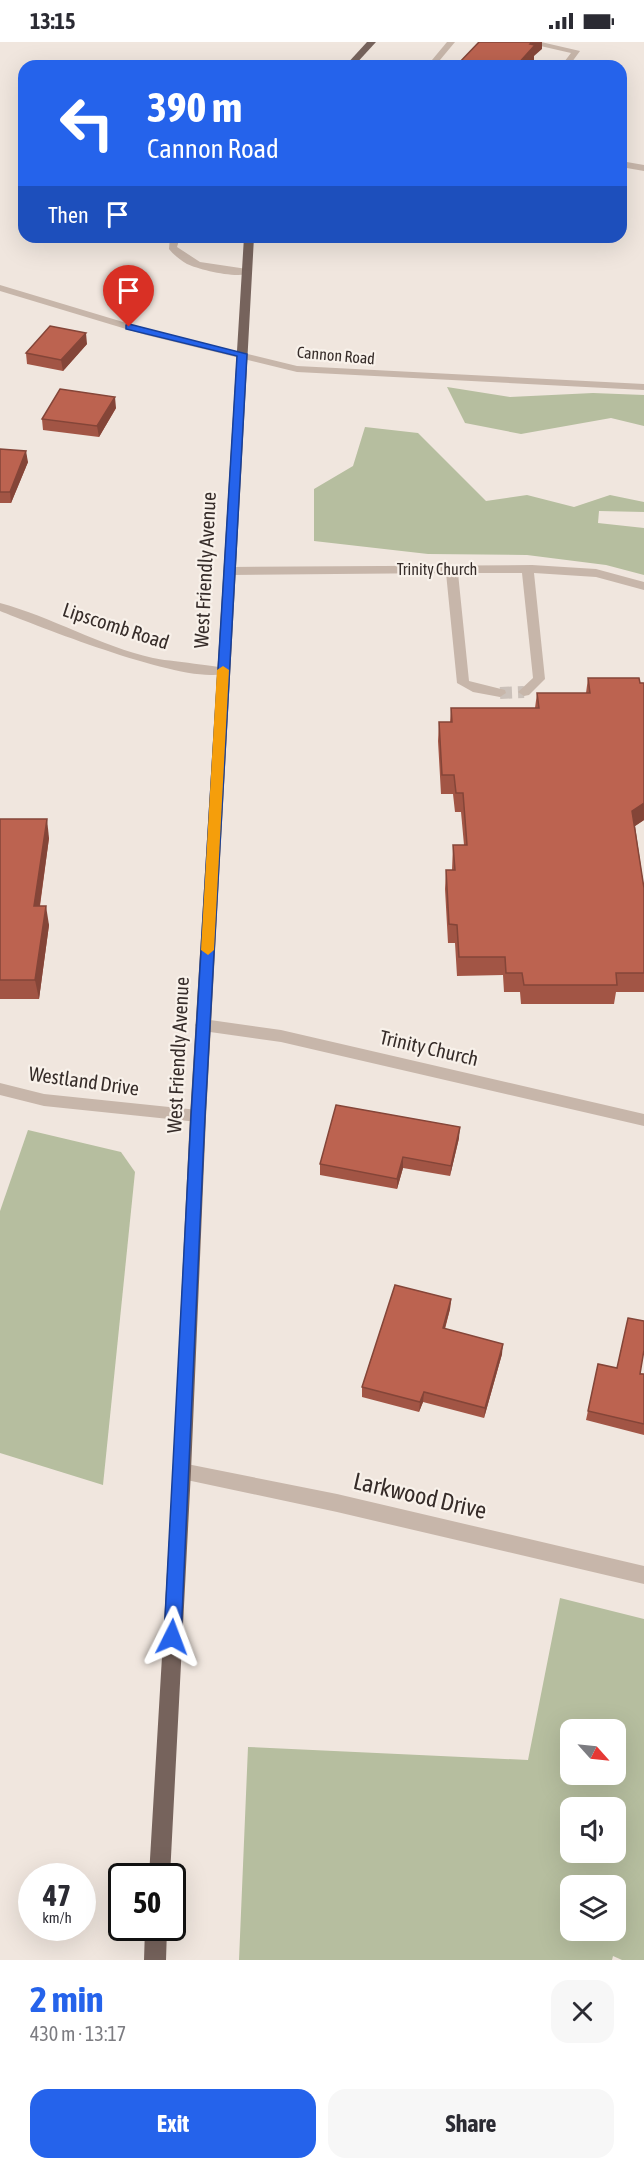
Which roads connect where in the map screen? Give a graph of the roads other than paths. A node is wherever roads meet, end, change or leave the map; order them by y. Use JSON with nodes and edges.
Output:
{"nodes":[{"id":1,"x":372,"y":42,"type":"edge"},
{"id":2,"x":451,"y":42,"type":"edge"},
{"id":3,"x":526,"y":42,"type":"edge"},
{"id":4,"x":355,"y":60,"type":"edge"},
{"id":5,"x":436,"y":60,"type":"edge"},
{"id":6,"x":569,"y":60,"type":"edge"},
{"id":7,"x":627,"y":165,"type":"edge"},
{"id":8,"x":644,"y":168,"type":"edge"},
{"id":9,"x":173,"y":243,"type":"edge"},
{"id":10,"x":249,"y":243,"type":"edge"},
{"id":11,"x":247,"y":272,"type":"junction"},
{"id":12,"x":0,"y":288,"type":"edge"},
{"id":13,"x":242,"y":354,"type":"junction"},
{"id":14,"x":644,"y":387,"type":"edge"},
{"id":15,"x":452,"y":569,"type":"junction"},
{"id":16,"x":528,"y":569,"type":"junction"},
{"id":17,"x":229,"y":571,"type":"junction"},
{"id":18,"x":644,"y":586,"type":"edge"},
{"id":19,"x":0,"y":607,"type":"edge"},
{"id":20,"x":223,"y":670,"type":"junction"},
{"id":21,"x":524,"y":692,"type":"dead end"},
{"id":22,"x":500,"y":693,"type":"tunnel mouth"},
{"id":23,"x":203,"y":1025,"type":"junction"},
{"id":24,"x":0,"y":1089,"type":"edge"},
{"id":25,"x":198,"y":1116,"type":"junction"},
{"id":26,"x":644,"y":1120,"type":"edge"},
{"id":27,"x":182,"y":1471,"type":"junction"},
{"id":28,"x":644,"y":1575,"type":"edge"},
{"id":29,"x":160,"y":1863,"type":"edge"},
{"id":30,"x":156,"y":1941,"type":"edge"},
{"id":31,"x":155,"y":1960,"type":"edge"}],
"edges":[{"from":1,"to":4,"type":"main road"},
{"from":2,"to":5,"type":"street"},
{"from":3,"to":6,"type":"street"},
{"from":7,"to":8,"type":"street"},
{"from":9,"to":11,"type":"street"},
{"from":10,"to":11,"type":"main road","name":"West Friendly Avenue"},
{"from":11,"to":13,"type":"main road","name":"West Friendly Avenue"},
{"from":12,"to":13,"type":"street","name":"Cannon Road"},
{"from":13,"to":14,"type":"street","name":"Cannon Road"},
{"from":13,"to":17,"type":"main road","name":"West Friendly Avenue"},
{"from":15,"to":16,"type":"street","name":"Trinity Church"},
{"from":15,"to":17,"type":"street","name":"Trinity Church"},
{"from":15,"to":22,"type":"street"},
{"from":16,"to":18,"type":"street","name":"Trinity Church"},
{"from":16,"to":21,"type":"street"},
{"from":17,"to":20,"type":"main road","name":"West Friendly Avenue"},
{"from":19,"to":20,"type":"street","name":"Lipscomb Road"},
{"from":20,"to":23,"type":"main road","name":"West Friendly Avenue"},
{"from":23,"to":25,"type":"main road","name":"West Friendly Avenue"},
{"from":23,"to":26,"type":"street","name":"Trinity Church"},
{"from":24,"to":25,"type":"street","name":"Westland Drive"},
{"from":25,"to":27,"type":"main road","name":"West Friendly Avenue"},
{"from":27,"to":28,"type":"street","name":"Larkwood Drive"},
{"from":27,"to":29,"type":"main road","name":"West Friendly Avenue"},
{"from":30,"to":31,"type":"main road"}]}
